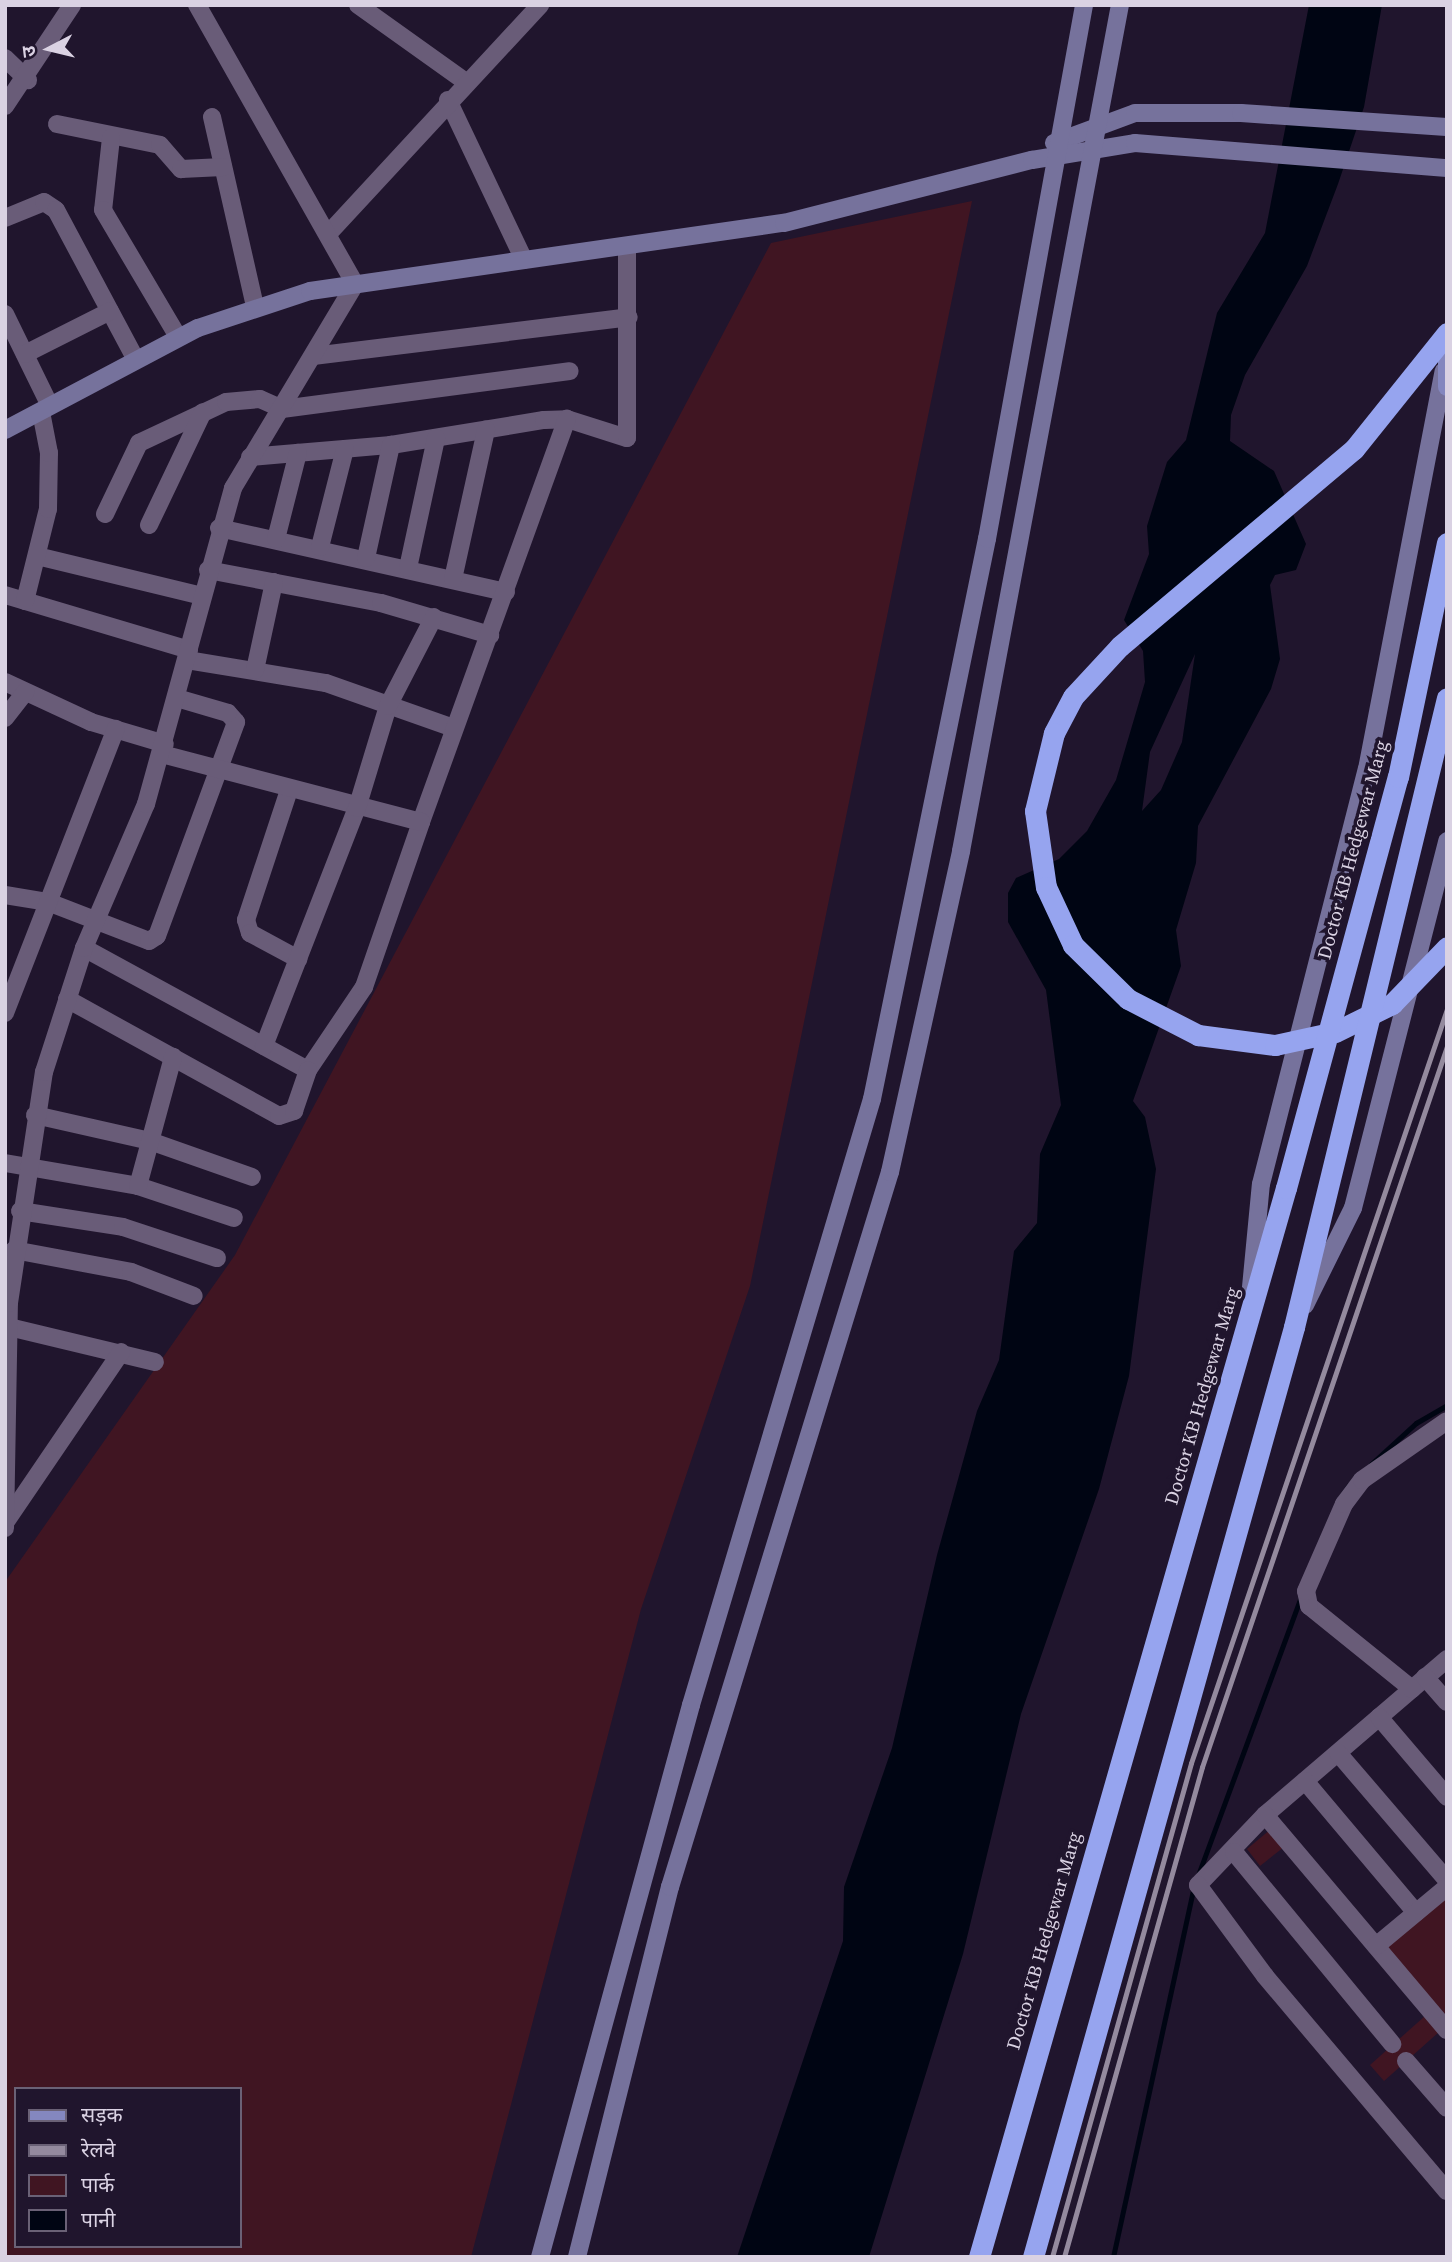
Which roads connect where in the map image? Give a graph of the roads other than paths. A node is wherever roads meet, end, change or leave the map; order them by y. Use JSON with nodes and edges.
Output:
{"nodes":[{"id":1,"x":72,"y":5,"type":"edge"},
{"id":2,"x":197,"y":5,"type":"edge"},
{"id":3,"x":358,"y":5,"type":"edge"},
{"id":4,"x":540,"y":5,"type":"edge"},
{"id":5,"x":1084,"y":5,"type":"edge"},
{"id":6,"x":1120,"y":5,"type":"edge"},
{"id":7,"x":5,"y":58,"type":"edge"},
{"id":8,"x":28,"y":80,"type":"junction"},
{"id":9,"x":466,"y":82,"type":"junction"},
{"id":10,"x":447,"y":100,"type":"junction"},
{"id":11,"x":5,"y":106,"type":"edge"},
{"id":12,"x":212,"y":117,"type":"dead end"},
{"id":13,"x":57,"y":124,"type":"dead end"},
{"id":14,"x":1101,"y":126,"type":"junction"},
{"id":15,"x":1447,"y":127,"type":"edge"},
{"id":16,"x":1062,"y":137,"type":"junction"},
{"id":17,"x":111,"y":138,"type":"junction"},
{"id":18,"x":1097,"y":148,"type":"junction"},
{"id":19,"x":1059,"y":157,"type":"junction"},
{"id":20,"x":1032,"y":160,"type":"junction"},
{"id":21,"x":223,"y":167,"type":"junction"},
{"id":22,"x":1447,"y":168,"type":"edge"},
{"id":23,"x":5,"y":218,"type":"edge"},
{"id":24,"x":329,"y":233,"type":"junction"},
{"id":25,"x":627,"y":247,"type":"junction"},
{"id":26,"x":524,"y":260,"type":"junction"},
{"id":27,"x":355,"y":284,"type":"junction"},
{"id":28,"x":256,"y":306,"type":"junction"},
{"id":29,"x":110,"y":311,"type":"junction"},
{"id":30,"x":629,"y":317,"type":"junction"},
{"id":31,"x":7,"y":324,"type":"edge"},
{"id":32,"x":1447,"y":333,"type":"edge"},
{"id":33,"x":178,"y":337,"type":"junction"},
{"id":34,"x":25,"y":354,"type":"junction"},
{"id":35,"x":313,"y":356,"type":"junction"},
{"id":36,"x":1446,"y":357,"type":"edge"},
{"id":37,"x":135,"y":358,"type":"junction"},
{"id":38,"x":570,"y":371,"type":"dead end"},
{"id":39,"x":1447,"y":387,"type":"edge"},
{"id":40,"x":45,"y":409,"type":"junction"},
{"id":41,"x":282,"y":409,"type":"junction"},
{"id":42,"x":204,"y":412,"type":"junction"},
{"id":43,"x":567,"y":419,"type":"junction"},
{"id":44,"x":5,"y":430,"type":"edge"},
{"id":45,"x":486,"y":430,"type":"junction"},
{"id":46,"x":436,"y":438,"type":"junction"},
{"id":47,"x":391,"y":444,"type":"junction"},
{"id":48,"x":345,"y":449,"type":"junction"},
{"id":49,"x":298,"y":453,"type":"junction"},
{"id":50,"x":250,"y":457,"type":"junction"},
{"id":51,"x":106,"y":514,"type":"dead end"},
{"id":52,"x":149,"y":525,"type":"dead end"},
{"id":53,"x":219,"y":528,"type":"junction"},
{"id":54,"x":276,"y":539,"type":"junction"},
{"id":55,"x":1447,"y":542,"type":"edge"},
{"id":56,"x":320,"y":547,"type":"junction"},
{"id":57,"x":37,"y":556,"type":"junction"},
{"id":58,"x":366,"y":558,"type":"junction"},
{"id":59,"x":408,"y":568,"type":"junction"},
{"id":60,"x":208,"y":570,"type":"junction"},
{"id":61,"x":453,"y":579,"type":"junction"},
{"id":62,"x":274,"y":582,"type":"junction"},
{"id":63,"x":506,"y":592,"type":"junction"},
{"id":64,"x":5,"y":595,"type":"edge"},
{"id":65,"x":202,"y":596,"type":"junction"},
{"id":66,"x":25,"y":600,"type":"junction"},
{"id":67,"x":434,"y":617,"type":"junction"},
{"id":68,"x":490,"y":635,"type":"junction"},
{"id":69,"x":188,"y":655,"type":"junction"},
{"id":70,"x":255,"y":670,"type":"junction"},
{"id":71,"x":5,"y":682,"type":"edge"},
{"id":72,"x":25,"y":692,"type":"junction"},
{"id":73,"x":177,"y":698,"type":"junction"},
{"id":74,"x":1447,"y":698,"type":"edge"},
{"id":75,"x":388,"y":706,"type":"junction"},
{"id":76,"x":5,"y":718,"type":"edge"},
{"id":77,"x":451,"y":727,"type":"junction"},
{"id":78,"x":116,"y":729,"type":"junction"},
{"id":79,"x":163,"y":749,"type":"junction"},
{"id":80,"x":222,"y":772,"type":"junction"},
{"id":81,"x":289,"y":790,"type":"junction"},
{"id":82,"x":357,"y":808,"type":"junction"},
{"id":83,"x":421,"y":822,"type":"junction"},
{"id":84,"x":1447,"y":841,"type":"edge"},
{"id":85,"x":5,"y":895,"type":"edge"},
{"id":86,"x":48,"y":902,"type":"junction"},
{"id":87,"x":97,"y":919,"type":"junction"},
{"id":88,"x":1447,"y":947,"type":"edge"},
{"id":89,"x":84,"y":948,"type":"junction"},
{"id":90,"x":298,"y":959,"type":"junction"},
{"id":91,"x":67,"y":999,"type":"junction"},
{"id":92,"x":5,"y":1013,"type":"edge"},
{"id":93,"x":264,"y":1046,"type":"junction"},
{"id":94,"x":173,"y":1057,"type":"junction"},
{"id":95,"x":308,"y":1070,"type":"junction"},
{"id":96,"x":35,"y":1115,"type":"junction"},
{"id":97,"x":150,"y":1141,"type":"junction"},
{"id":98,"x":5,"y":1163,"type":"edge"},
{"id":99,"x":26,"y":1167,"type":"junction"},
{"id":100,"x":252,"y":1177,"type":"dead end"},
{"id":101,"x":138,"y":1186,"type":"junction"},
{"id":102,"x":20,"y":1211,"type":"junction"},
{"id":103,"x":234,"y":1218,"type":"dead end"},
{"id":104,"x":14,"y":1250,"type":"junction"},
{"id":105,"x":217,"y":1258,"type":"dead end"},
{"id":106,"x":194,"y":1296,"type":"dead end"},
{"id":107,"x":7,"y":1303,"type":"edge"},
{"id":108,"x":1248,"y":1322,"type":"junction"},
{"id":109,"x":9,"y":1327,"type":"junction"},
{"id":110,"x":1294,"y":1327,"type":"junction"},
{"id":111,"x":121,"y":1352,"type":"junction"},
{"id":112,"x":155,"y":1362,"type":"dead end"},
{"id":113,"x":5,"y":1395,"type":"edge"},
{"id":114,"x":1447,"y":1421,"type":"edge"},
{"id":115,"x":6,"y":1475,"type":"edge"},
{"id":116,"x":6,"y":1523,"type":"edge"},
{"id":117,"x":1447,"y":1659,"type":"edge"},
{"id":118,"x":1419,"y":1683,"type":"junction"},
{"id":119,"x":1447,"y":1702,"type":"edge"},
{"id":120,"x":1380,"y":1717,"type":"junction"},
{"id":121,"x":1338,"y":1752,"type":"junction"},
{"id":122,"x":1305,"y":1781,"type":"junction"},
{"id":123,"x":1447,"y":1797,"type":"edge"},
{"id":124,"x":1265,"y":1815,"type":"junction"},
{"id":125,"x":1234,"y":1852,"type":"junction"},
{"id":126,"x":1447,"y":1880,"type":"edge"},
{"id":127,"x":1447,"y":1887,"type":"edge"},
{"id":128,"x":1416,"y":1913,"type":"junction"},
{"id":129,"x":1376,"y":1946,"type":"junction"},
{"id":130,"x":1447,"y":2030,"type":"edge"},
{"id":131,"x":1392,"y":2045,"type":"dead end"},
{"id":132,"x":1406,"y":2061,"type":"dead end"},
{"id":133,"x":1447,"y":2108,"type":"edge"},
{"id":134,"x":1447,"y":2191,"type":"edge"},
{"id":135,"x":540,"y":2257,"type":"edge"},
{"id":136,"x":577,"y":2257,"type":"edge"},
{"id":137,"x":979,"y":2257,"type":"edge"},
{"id":138,"x":1033,"y":2257,"type":"edge"}],
"edges":[{"from":1,"to":8,"type":"street"},
{"from":2,"to":24,"type":"street"},
{"from":3,"to":9,"type":"street"},
{"from":4,"to":9,"type":"street"},
{"from":5,"to":16,"type":"main road"},
{"from":6,"to":14,"type":"main road"},
{"from":7,"to":8,"type":"street"},
{"from":8,"to":11,"type":"street"},
{"from":9,"to":10,"type":"street"},
{"from":10,"to":24,"type":"street"},
{"from":10,"to":26,"type":"street"},
{"from":12,"to":21,"type":"street"},
{"from":13,"to":17,"type":"street"},
{"from":14,"to":15,"type":"main road"},
{"from":14,"to":16,"type":"main road"},
{"from":14,"to":18,"type":"main road"},
{"from":16,"to":19,"type":"main road"},
{"from":16,"to":20,"type":"main road"},
{"from":17,"to":21,"type":"street"},
{"from":17,"to":33,"type":"street"},
{"from":18,"to":19,"type":"main road"},
{"from":18,"to":22,"type":"main road"},
{"from":18,"to":136,"type":"main road"},
{"from":19,"to":20,"type":"main road"},
{"from":19,"to":135,"type":"main road"},
{"from":20,"to":25,"type":"main road"},
{"from":21,"to":28,"type":"street"},
{"from":23,"to":29,"type":"street"},
{"from":24,"to":27,"type":"street"},
{"from":25,"to":26,"type":"main road"},
{"from":25,"to":30,"type":"street"},
{"from":26,"to":27,"type":"main road"},
{"from":27,"to":28,"type":"main road"},
{"from":27,"to":35,"type":"street"},
{"from":28,"to":33,"type":"main road"},
{"from":29,"to":34,"type":"street"},
{"from":29,"to":37,"type":"street"},
{"from":30,"to":35,"type":"street"},
{"from":30,"to":43,"type":"street"},
{"from":31,"to":34,"type":"street"},
{"from":32,"to":88,"type":"highway"},
{"from":33,"to":37,"type":"main road"},
{"from":34,"to":40,"type":"street"},
{"from":35,"to":41,"type":"street"},
{"from":36,"to":39,"type":"main road"},
{"from":36,"to":108,"type":"main road"},
{"from":37,"to":40,"type":"main road"},
{"from":38,"to":41,"type":"street"},
{"from":40,"to":44,"type":"main road"},
{"from":40,"to":57,"type":"street"},
{"from":41,"to":42,"type":"street"},
{"from":41,"to":50,"type":"street"},
{"from":42,"to":51,"type":"street"},
{"from":42,"to":52,"type":"street"},
{"from":43,"to":45,"type":"street"},
{"from":43,"to":63,"type":"street"},
{"from":45,"to":46,"type":"street"},
{"from":45,"to":61,"type":"street"},
{"from":46,"to":47,"type":"street"},
{"from":46,"to":59,"type":"street"},
{"from":47,"to":48,"type":"street"},
{"from":47,"to":58,"type":"street"},
{"from":48,"to":49,"type":"street"},
{"from":48,"to":56,"type":"street"},
{"from":49,"to":50,"type":"street"},
{"from":49,"to":54,"type":"street"},
{"from":50,"to":53,"type":"street"},
{"from":53,"to":54,"type":"street"},
{"from":53,"to":60,"type":"street"},
{"from":54,"to":56,"type":"street"},
{"from":55,"to":108,"type":"highway","name":"Doctor KB Hedgewar Marg"},
{"from":56,"to":58,"type":"street"},
{"from":57,"to":65,"type":"street"},
{"from":57,"to":66,"type":"street"},
{"from":58,"to":59,"type":"street"},
{"from":59,"to":61,"type":"street"},
{"from":60,"to":62,"type":"street"},
{"from":60,"to":65,"type":"street"},
{"from":61,"to":63,"type":"street"},
{"from":62,"to":67,"type":"street"},
{"from":62,"to":70,"type":"street"},
{"from":63,"to":68,"type":"street"},
{"from":64,"to":66,"type":"street"},
{"from":65,"to":69,"type":"street"},
{"from":66,"to":69,"type":"street"},
{"from":67,"to":68,"type":"street"},
{"from":67,"to":75,"type":"street"},
{"from":68,"to":77,"type":"street"},
{"from":69,"to":70,"type":"street"},
{"from":69,"to":73,"type":"street"},
{"from":70,"to":75,"type":"street"},
{"from":71,"to":72,"type":"street"},
{"from":72,"to":76,"type":"street"},
{"from":72,"to":78,"type":"street"},
{"from":73,"to":79,"type":"street"},
{"from":73,"to":80,"type":"street"},
{"from":74,"to":110,"type":"highway"},
{"from":75,"to":77,"type":"street"},
{"from":75,"to":82,"type":"street"},
{"from":77,"to":83,"type":"street"},
{"from":78,"to":79,"type":"street"},
{"from":78,"to":86,"type":"street"},
{"from":79,"to":80,"type":"street"},
{"from":79,"to":87,"type":"street"},
{"from":80,"to":81,"type":"street"},
{"from":80,"to":87,"type":"street"},
{"from":81,"to":82,"type":"street"},
{"from":81,"to":90,"type":"street"},
{"from":82,"to":83,"type":"street"},
{"from":82,"to":90,"type":"street"},
{"from":83,"to":95,"type":"street"},
{"from":84,"to":110,"type":"main road"},
{"from":85,"to":86,"type":"street"},
{"from":86,"to":87,"type":"street"},
{"from":86,"to":92,"type":"street"},
{"from":87,"to":89,"type":"street"},
{"from":89,"to":91,"type":"street"},
{"from":89,"to":93,"type":"street"},
{"from":90,"to":93,"type":"street"},
{"from":91,"to":94,"type":"street"},
{"from":91,"to":96,"type":"street"},
{"from":93,"to":95,"type":"street"},
{"from":94,"to":95,"type":"street"},
{"from":94,"to":97,"type":"street"},
{"from":96,"to":97,"type":"street"},
{"from":96,"to":99,"type":"street"},
{"from":97,"to":100,"type":"street"},
{"from":97,"to":101,"type":"street"},
{"from":98,"to":99,"type":"street"},
{"from":99,"to":101,"type":"street"},
{"from":99,"to":102,"type":"street"},
{"from":101,"to":103,"type":"street"},
{"from":102,"to":104,"type":"street"},
{"from":102,"to":105,"type":"street"},
{"from":104,"to":106,"type":"street"},
{"from":104,"to":107,"type":"street"},
{"from":107,"to":109,"type":"street"},
{"from":108,"to":137,"type":"highway","name":"Doctor KB Hedgewar Marg"},
{"from":109,"to":111,"type":"street"},
{"from":109,"to":113,"type":"street"},
{"from":110,"to":138,"type":"highway"},
{"from":111,"to":112,"type":"street"},
{"from":111,"to":116,"type":"street"},
{"from":113,"to":115,"type":"street"},
{"from":114,"to":118,"type":"street"},
{"from":115,"to":116,"type":"street"},
{"from":117,"to":118,"type":"street"},
{"from":118,"to":119,"type":"street"},
{"from":118,"to":120,"type":"street"},
{"from":120,"to":121,"type":"street"},
{"from":120,"to":123,"type":"street"},
{"from":121,"to":122,"type":"street"},
{"from":121,"to":126,"type":"street"},
{"from":122,"to":124,"type":"street"},
{"from":122,"to":128,"type":"street"},
{"from":124,"to":125,"type":"street"},
{"from":124,"to":129,"type":"street"},
{"from":125,"to":131,"type":"street"},
{"from":125,"to":134,"type":"street"},
{"from":127,"to":128,"type":"street"},
{"from":128,"to":129,"type":"street"},
{"from":129,"to":130,"type":"street"},
{"from":132,"to":133,"type":"street"}]}
